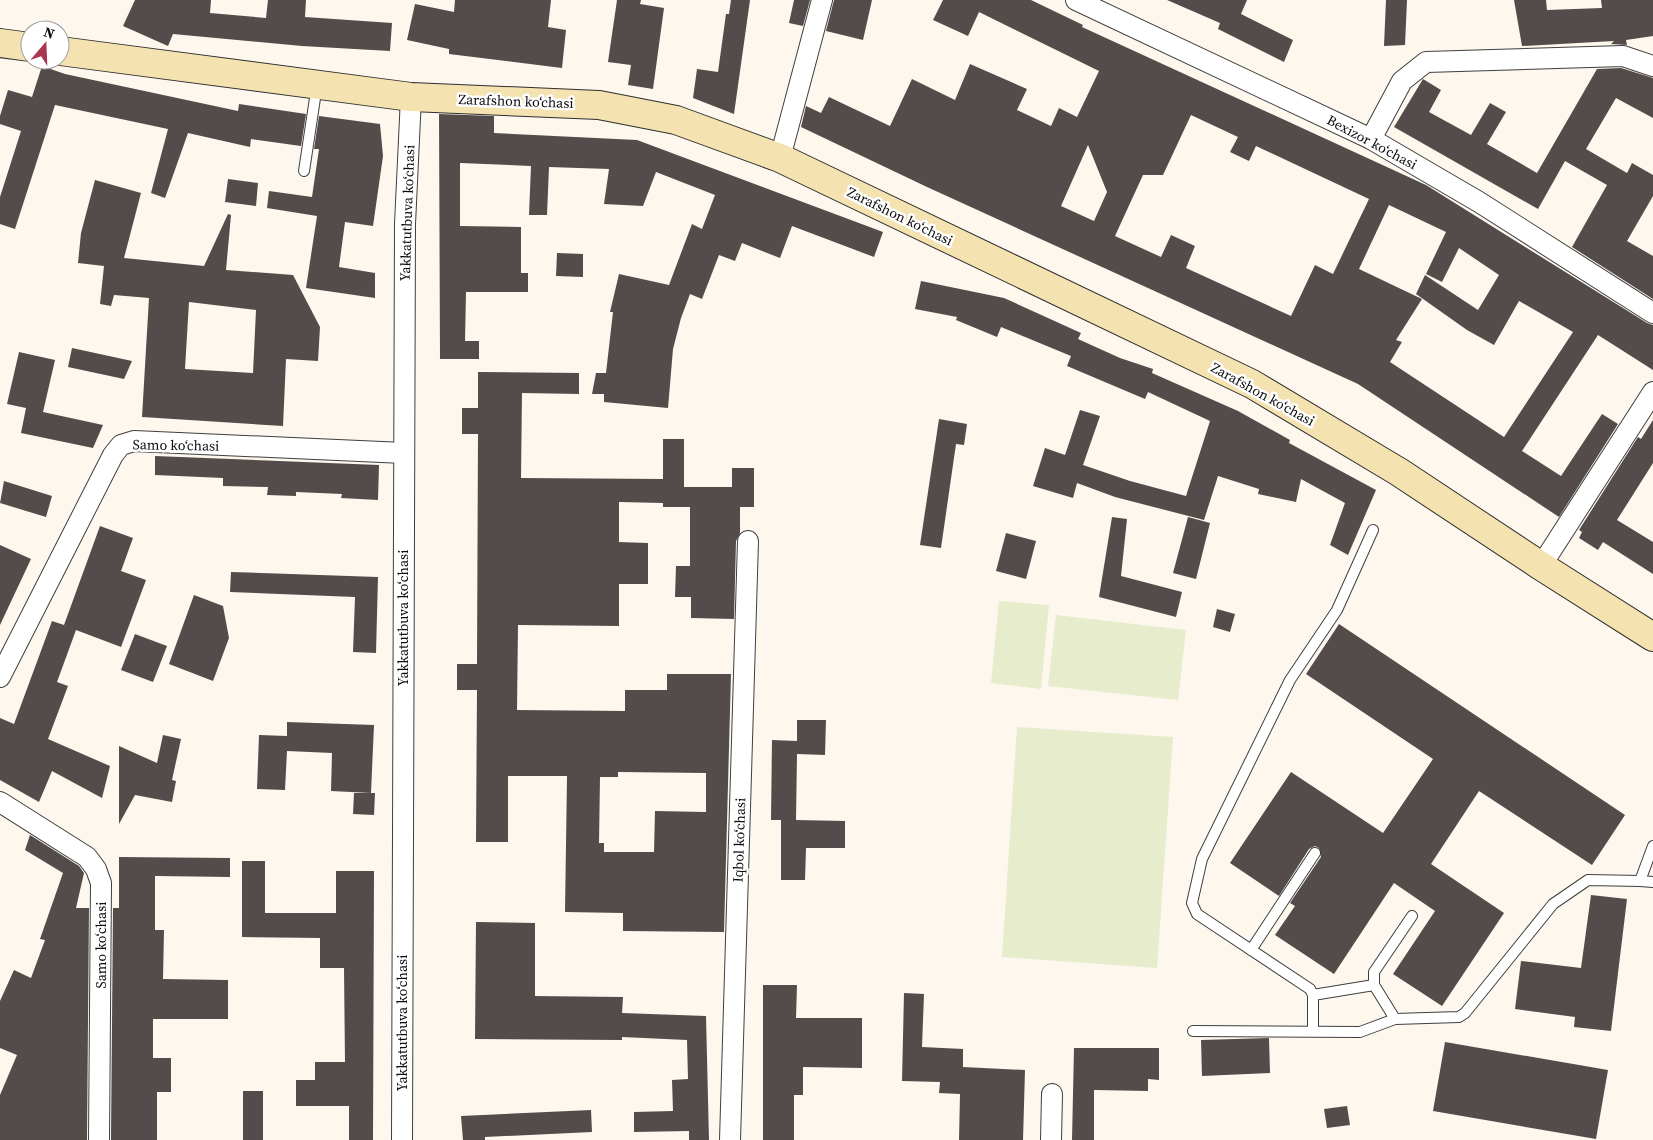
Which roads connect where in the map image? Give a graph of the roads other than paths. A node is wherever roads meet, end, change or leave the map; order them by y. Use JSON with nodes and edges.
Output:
{"nodes":[{"id":1,"x":822,"y":0,"type":"edge"},
{"id":2,"x":1076,"y":0,"type":"edge"},
{"id":3,"x":0,"y":43,"type":"edge"},
{"id":4,"x":20,"y":46,"type":"edge"},
{"id":5,"x":70,"y":52,"type":"edge"},
{"id":6,"x":1653,"y":66,"type":"edge"},
{"id":7,"x":317,"y":84,"type":"junction"},
{"id":8,"x":411,"y":97,"type":"junction"},
{"id":9,"x":1371,"y":139,"type":"junction"},
{"id":10,"x":780,"y":158,"type":"junction"},
{"id":11,"x":304,"y":171,"type":"dead end"},
{"id":12,"x":1653,"y":313,"type":"edge"},
{"id":13,"x":1653,"y":392,"type":"edge"},
{"id":14,"x":404,"y":453,"type":"junction"},
{"id":15,"x":1373,"y":530,"type":"dead end"},
{"id":16,"x":748,"y":540,"type":"dead end"},
{"id":17,"x":1540,"y":566,"type":"junction"},
{"id":18,"x":1653,"y":637,"type":"edge"},
{"id":19,"x":0,"y":677,"type":"edge"},
{"id":20,"x":0,"y":802,"type":"edge"},
{"id":21,"x":1653,"y":846,"type":"edge"},
{"id":22,"x":1316,"y":853,"type":"dead end"},
{"id":23,"x":1640,"y":881,"type":"junction"},
{"id":24,"x":1653,"y":882,"type":"edge"},
{"id":25,"x":1412,"y":916,"type":"dead end"},
{"id":26,"x":1251,"y":950,"type":"junction"},
{"id":27,"x":1374,"y":985,"type":"junction"},
{"id":28,"x":1313,"y":995,"type":"junction"},
{"id":29,"x":1395,"y":1019,"type":"junction"},
{"id":30,"x":1193,"y":1031,"type":"dead end"},
{"id":31,"x":1313,"y":1032,"type":"junction"},
{"id":32,"x":1052,"y":1094,"type":"dead end"},
{"id":33,"x":99,"y":1140,"type":"edge"},
{"id":34,"x":402,"y":1140,"type":"edge"},
{"id":35,"x":730,"y":1140,"type":"edge"},
{"id":36,"x":1051,"y":1140,"type":"edge"}],
"edges":[{"from":1,"to":10,"type":"street"},
{"from":2,"to":9,"type":"street","name":"Bexizor koʻchasi"},
{"from":3,"to":4,"type":"main road"},
{"from":5,"to":7,"type":"main road","name":"Zarafshon koʻchasi"},
{"from":6,"to":9,"type":"street"},
{"from":7,"to":8,"type":"main road","name":"Zarafshon koʻchasi"},
{"from":7,"to":11,"type":"lane"},
{"from":8,"to":10,"type":"main road","name":"Zarafshon koʻchasi"},
{"from":8,"to":14,"type":"street","name":"Yakkatutbuva koʻchasi"},
{"from":9,"to":12,"type":"street","name":"Bexizor koʻchasi"},
{"from":10,"to":17,"type":"main road","name":"Zarafshon koʻchasi"},
{"from":13,"to":17,"type":"street"},
{"from":14,"to":19,"type":"street","name":"Samo koʻchasi"},
{"from":14,"to":34,"type":"street","name":"Yakkatutbuva koʻchasi"},
{"from":15,"to":26,"type":"lane"},
{"from":16,"to":35,"type":"street","name":"Iqbol koʻchasi"},
{"from":17,"to":18,"type":"main road","name":"Zarafshon koʻchasi"},
{"from":20,"to":33,"type":"street","name":"Samo koʻchasi"},
{"from":21,"to":23,"type":"lane"},
{"from":22,"to":26,"type":"lane"},
{"from":23,"to":24,"type":"lane"},
{"from":23,"to":29,"type":"lane"},
{"from":25,"to":27,"type":"lane"},
{"from":26,"to":28,"type":"lane"},
{"from":27,"to":28,"type":"lane"},
{"from":27,"to":29,"type":"lane"},
{"from":28,"to":31,"type":"lane"},
{"from":29,"to":31,"type":"lane"},
{"from":30,"to":31,"type":"lane"},
{"from":32,"to":36,"type":"street"}]}
